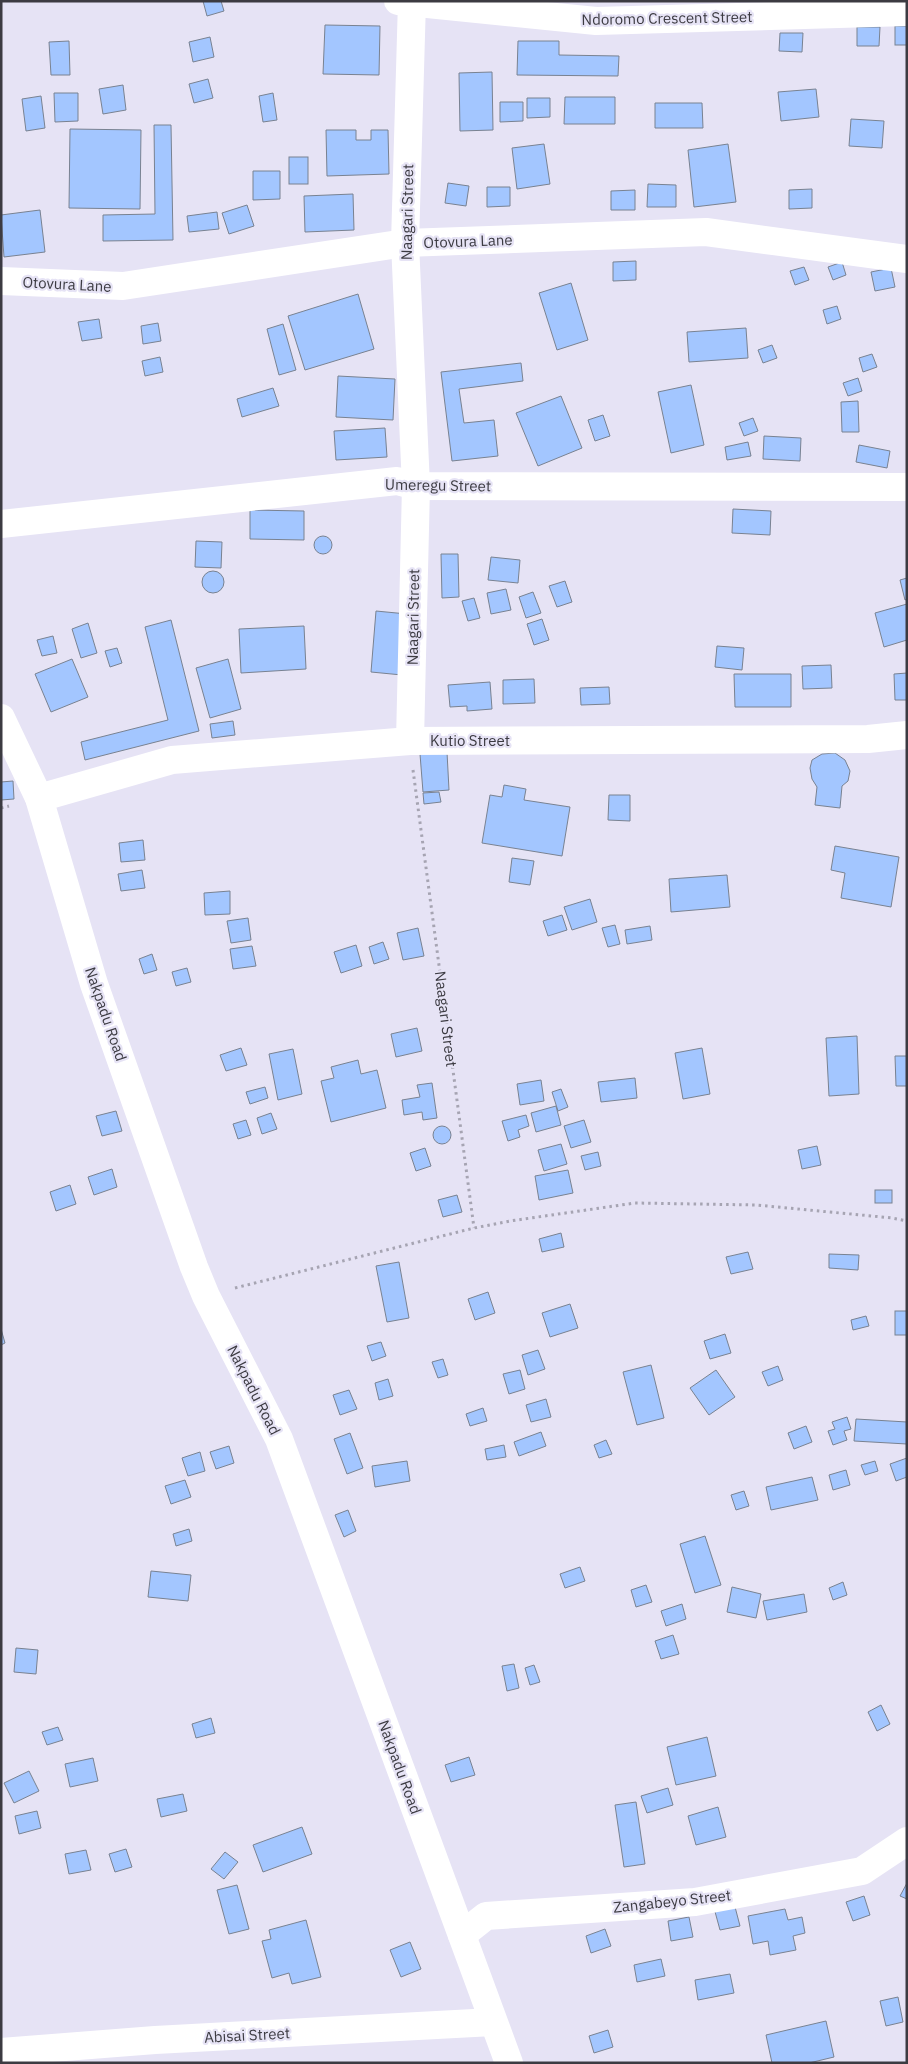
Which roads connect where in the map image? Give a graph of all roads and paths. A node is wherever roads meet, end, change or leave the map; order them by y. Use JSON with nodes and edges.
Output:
{"nodes":[{"id":1,"x":408,"y":2,"type":"edge"},
{"id":2,"x":907,"y":12,"type":"edge"},
{"id":3,"x":405,"y":243,"type":"junction"},
{"id":4,"x":907,"y":259,"type":"edge"},
{"id":5,"x":1,"y":281,"type":"edge"},
{"id":6,"x":416,"y":486,"type":"junction"},
{"id":7,"x":907,"y":487,"type":"edge"},
{"id":8,"x":1,"y":524,"type":"edge"},
{"id":9,"x":1,"y":718,"type":"edge"},
{"id":10,"x":907,"y":735,"type":"edge"},
{"id":11,"x":410,"y":740,"type":"junction"},
{"id":12,"x":39,"y":798,"type":"junction"},
{"id":13,"x":907,"y":1221,"type":"edge"},
{"id":14,"x":474,"y":1228,"type":"junction"},
{"id":15,"x":206,"y":1296,"type":"junction"},
{"id":16,"x":907,"y":1841,"type":"edge"},
{"id":17,"x":462,"y":1935,"type":"junction"},
{"id":18,"x":493,"y":2022,"type":"junction"},
{"id":19,"x":1,"y":2052,"type":"edge"},
{"id":20,"x":509,"y":2063,"type":"edge"}],
"edges":[{"from":1,"to":2,"type":"street","name":"Ndoromo Crescent Street"},
{"from":1,"to":3,"type":"street","name":"Naagari Street"},
{"from":3,"to":4,"type":"street","name":"Otovura Lane"},
{"from":3,"to":5,"type":"street","name":"Otovura Lane"},
{"from":3,"to":6,"type":"street","name":"Naagari Street"},
{"from":6,"to":7,"type":"street","name":"Umeregu Street"},
{"from":6,"to":8,"type":"street","name":"Umeregu Street"},
{"from":6,"to":11,"type":"street","name":"Naagari Street"},
{"from":9,"to":12,"type":"street","name":"Nakpadu Road"},
{"from":10,"to":11,"type":"street","name":"Kutio Street"},
{"from":11,"to":12,"type":"street","name":"Kutio Street"},
{"from":11,"to":14,"type":"path","name":"Naagari Street"},
{"from":12,"to":15,"type":"street","name":"Nakpadu Road"},
{"from":13,"to":14,"type":"path"},
{"from":14,"to":15,"type":"path"},
{"from":15,"to":17,"type":"street","name":"Nakpadu Road"},
{"from":16,"to":17,"type":"street","name":"Zangabeyo Street"},
{"from":17,"to":18,"type":"street","name":"Nakpadu Road"},
{"from":18,"to":19,"type":"street","name":"Abisai Street"},
{"from":18,"to":20,"type":"street","name":"Nakpadu Road"}]}
